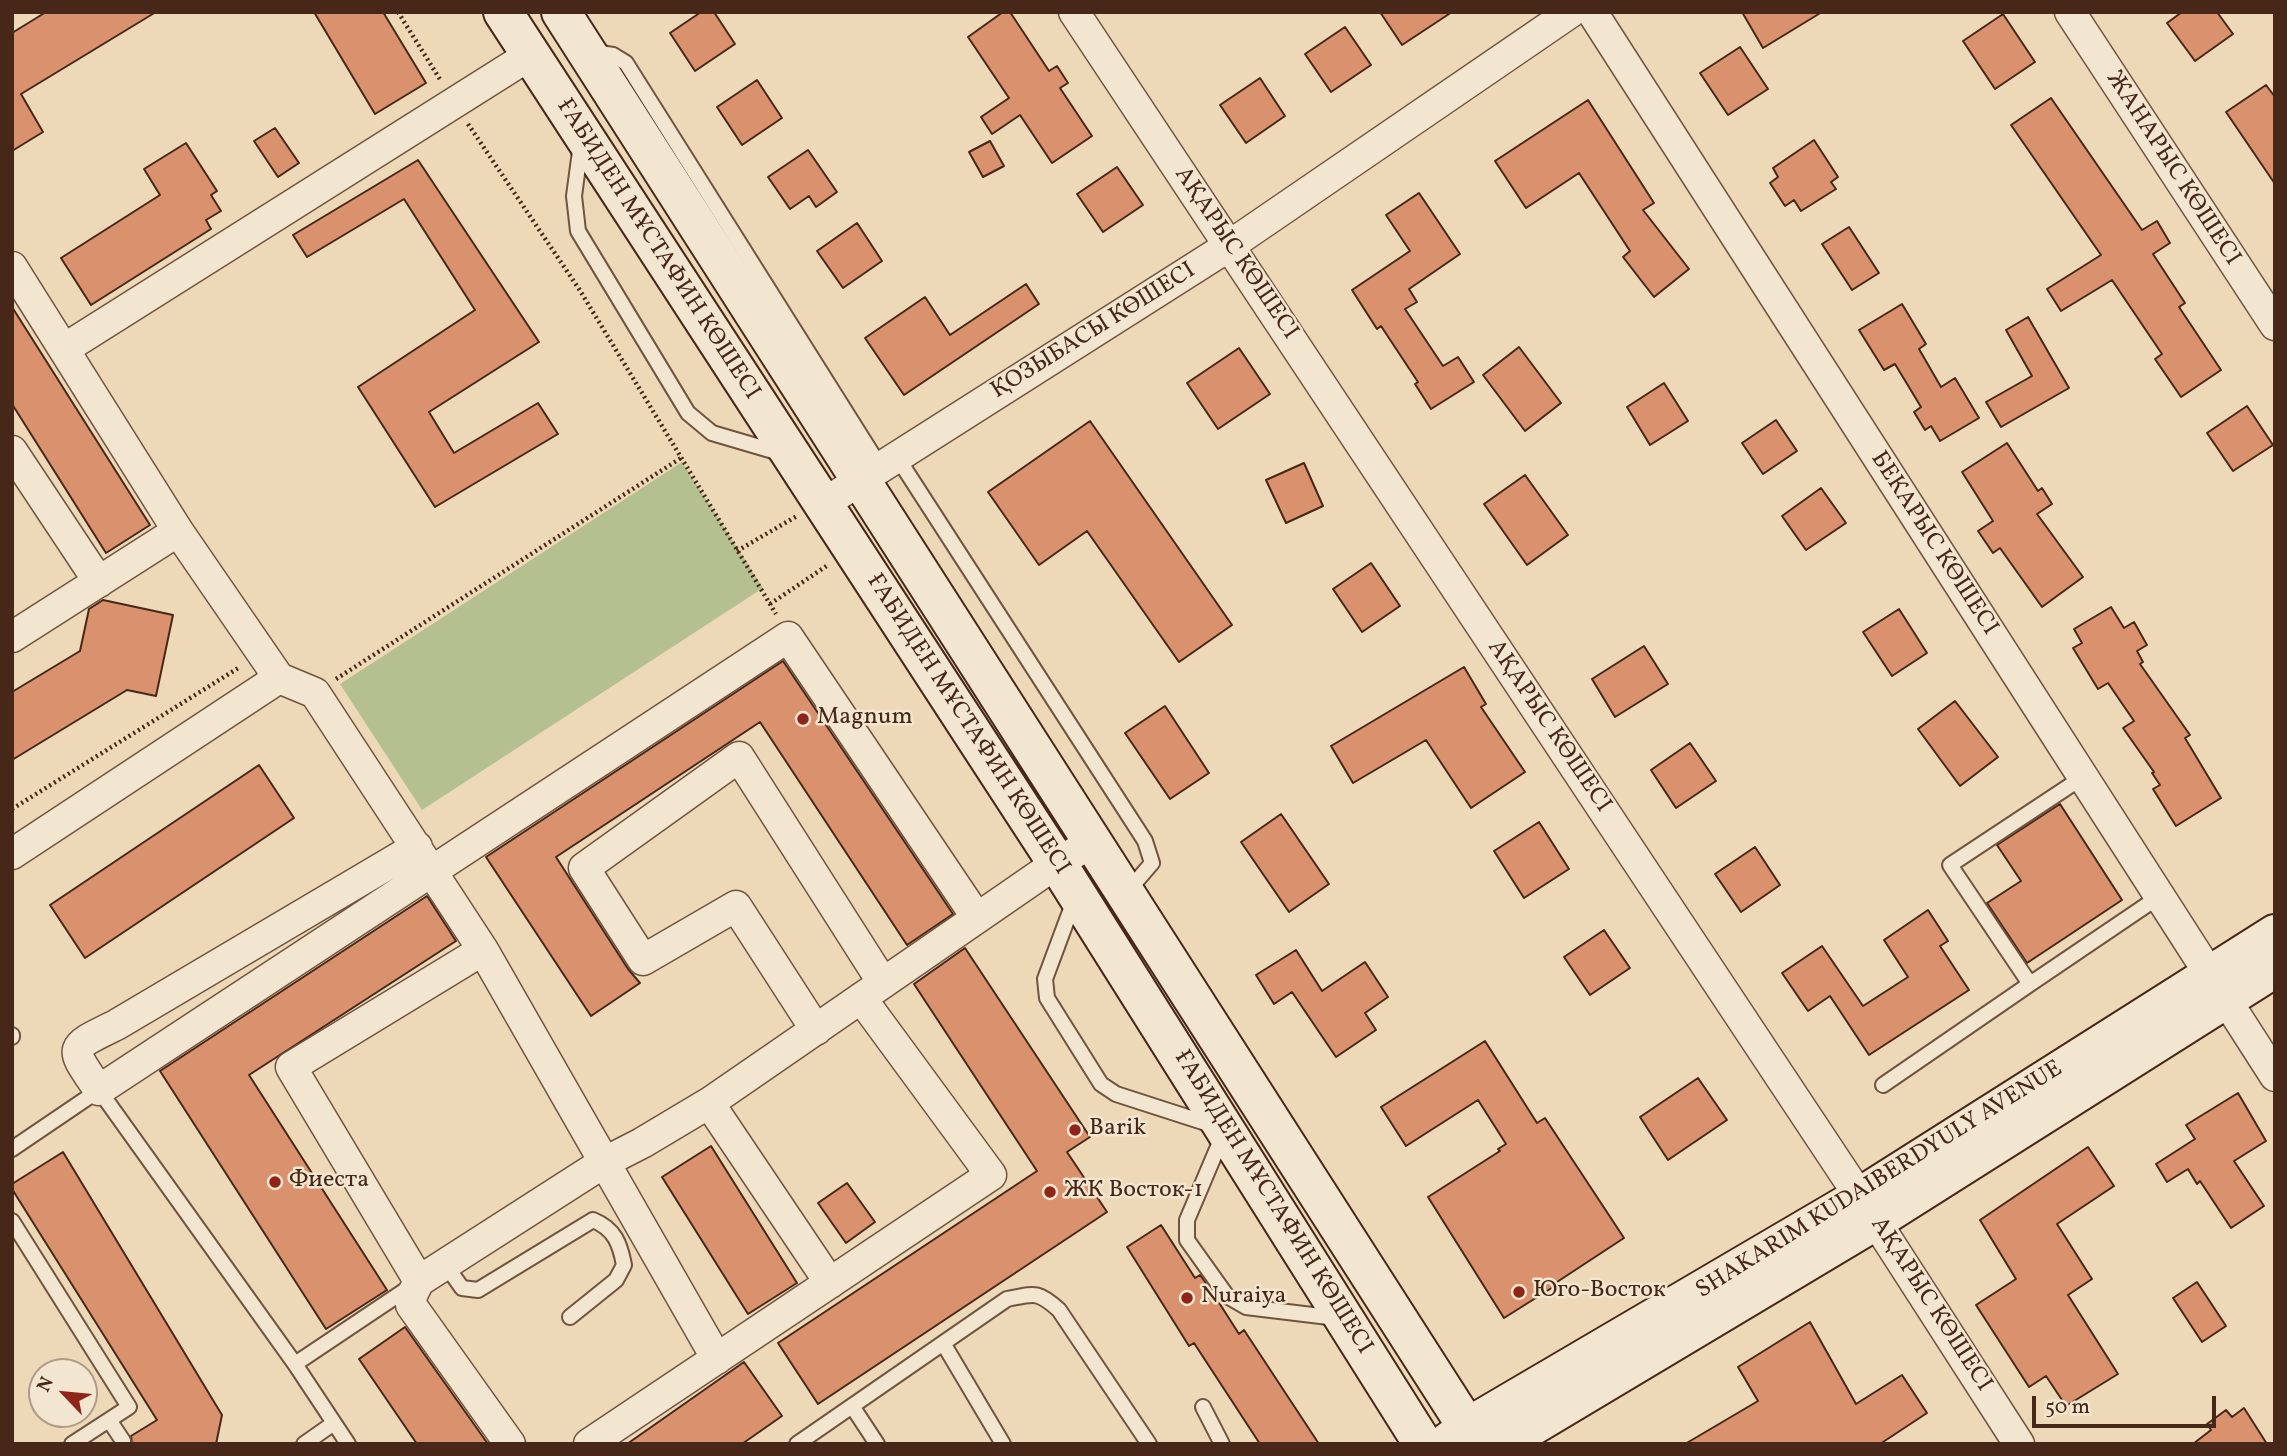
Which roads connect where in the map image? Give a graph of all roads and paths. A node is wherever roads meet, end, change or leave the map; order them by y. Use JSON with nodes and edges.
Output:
{"nodes":[{"id":1,"x":398,"y":12,"type":"edge"},
{"id":2,"x":561,"y":12,"type":"edge"},
{"id":3,"x":1074,"y":12,"type":"edge"},
{"id":4,"x":1571,"y":12,"type":"edge"},
{"id":5,"x":1592,"y":12,"type":"edge"},
{"id":6,"x":2070,"y":12,"type":"edge"},
{"id":7,"x":509,"y":27,"type":"edge"},
{"id":8,"x":454,"y":103,"type":"junction"},
{"id":9,"x":582,"y":134,"type":"junction"},
{"id":10,"x":1229,"y":246,"type":"junction"},
{"id":11,"x":12,"y":267,"type":"edge"},
{"id":12,"x":2275,"y":326,"type":"edge"},
{"id":13,"x":64,"y":349,"type":"junction"},
{"id":14,"x":12,"y":451,"type":"edge"},
{"id":15,"x":791,"y":457,"type":"junction"},
{"id":16,"x":681,"y":458,"type":"junction"},
{"id":17,"x":880,"y":469,"type":"junction"},
{"id":18,"x":822,"y":503,"type":"junction"},
{"id":19,"x":178,"y":531,"type":"junction"},
{"id":20,"x":852,"y":548,"type":"junction"},
{"id":21,"x":737,"y":551,"type":"junction"},
{"id":22,"x":99,"y":582,"type":"junction"},
{"id":23,"x":770,"y":604,"type":"junction"},
{"id":24,"x":788,"y":636,"type":"junction"},
{"id":25,"x":12,"y":637,"type":"edge"},
{"id":26,"x":262,"y":653,"type":"junction"},
{"id":27,"x":279,"y":678,"type":"junction"},
{"id":28,"x":314,"y":693,"type":"junction"},
{"id":29,"x":2083,"y":777,"type":"junction"},
{"id":30,"x":12,"y":809,"type":"edge"},
{"id":31,"x":1093,"y":842,"type":"junction"},
{"id":32,"x":417,"y":847,"type":"junction"},
{"id":33,"x":12,"y":854,"type":"edge"},
{"id":34,"x":432,"y":873,"type":"junction"},
{"id":35,"x":1067,"y":878,"type":"junction"},
{"id":36,"x":1126,"y":893,"type":"junction"},
{"id":37,"x":2160,"y":896,"type":"junction"},
{"id":38,"x":977,"y":918,"type":"junction"},
{"id":39,"x":2275,"y":933,"type":"edge"},
{"id":40,"x":483,"y":950,"type":"junction"},
{"id":41,"x":2275,"y":968,"type":"edge"},
{"id":42,"x":2030,"y":984,"type":"junction"},
{"id":43,"x":2218,"y":987,"type":"junction"},
{"id":44,"x":872,"y":990,"type":"junction"},
{"id":45,"x":816,"y":1030,"type":"junction"},
{"id":46,"x":2275,"y":1076,"type":"edge"},
{"id":47,"x":1883,"y":1085,"type":"dead end"},
{"id":48,"x":99,"y":1090,"type":"junction"},
{"id":49,"x":709,"y":1103,"type":"junction"},
{"id":50,"x":1225,"y":1130,"type":"junction"},
{"id":51,"x":12,"y":1149,"type":"edge"},
{"id":52,"x":603,"y":1163,"type":"junction"},
{"id":53,"x":1868,"y":1209,"type":"junction"},
{"id":54,"x":12,"y":1221,"type":"edge"},
{"id":55,"x":445,"y":1264,"type":"junction"},
{"id":56,"x":419,"y":1281,"type":"junction"},
{"id":57,"x":830,"y":1283,"type":"junction"},
{"id":58,"x":570,"y":1317,"type":"dead end"},
{"id":59,"x":1344,"y":1319,"type":"junction"},
{"id":60,"x":943,"y":1343,"type":"junction"},
{"id":61,"x":717,"y":1359,"type":"junction"},
{"id":62,"x":295,"y":1364,"type":"junction"},
{"id":63,"x":852,"y":1406,"type":"junction"},
{"id":64,"x":1203,"y":1407,"type":"dead end"},
{"id":65,"x":109,"y":1420,"type":"junction"},
{"id":66,"x":334,"y":1423,"type":"junction"},
{"id":67,"x":1464,"y":1438,"type":"edge"},
{"id":68,"x":123,"y":1441,"type":"dead end"},
{"id":69,"x":72,"y":1444,"type":"edge"},
{"id":70,"x":304,"y":1444,"type":"edge"},
{"id":71,"x":348,"y":1444,"type":"edge"},
{"id":72,"x":510,"y":1444,"type":"edge"},
{"id":73,"x":589,"y":1444,"type":"edge"},
{"id":74,"x":797,"y":1444,"type":"edge"},
{"id":75,"x":877,"y":1444,"type":"edge"},
{"id":76,"x":1003,"y":1444,"type":"edge"},
{"id":77,"x":1149,"y":1444,"type":"edge"},
{"id":78,"x":1222,"y":1444,"type":"edge"},
{"id":79,"x":1423,"y":1444,"type":"edge"},
{"id":80,"x":1502,"y":1444,"type":"edge"},
{"id":81,"x":2019,"y":1444,"type":"edge"}],
"edges":[{"from":1,"to":8,"type":"path"},
{"from":2,"to":17,"type":"street","name":"ҒАБИДЕН МҰСТАФИН КӨШЕСІ"},
{"from":3,"to":10,"type":"street","name":"АҚАРЫС КӨШЕСІ"},
{"from":4,"to":10,"type":"street","name":"ҚОЗЫБАСЫ КӨШЕСІ"},
{"from":5,"to":29,"type":"street","name":"БЕКАРЫС КӨШЕСІ"},
{"from":6,"to":12,"type":"street","name":"ЖАНАРЫС КӨШЕСІ"},
{"from":7,"to":8,"type":"street"},
{"from":7,"to":9,"type":"street","name":"ҒАБИДЕН МҰСТАФИН КӨШЕСІ"},
{"from":8,"to":13,"type":"street"},
{"from":8,"to":16,"type":"path"},
{"from":9,"to":15,"type":"street","name":"ҒАБИДЕН МҰСТАФИН КӨШЕСІ"},
{"from":9,"to":15,"type":"lane"},
{"from":10,"to":17,"type":"street","name":"ҚОЗЫБАСЫ КӨШЕСІ"},
{"from":10,"to":53,"type":"street","name":"АҚАРЫС КӨШЕСІ"},
{"from":11,"to":13,"type":"street"},
{"from":13,"to":19,"type":"street"},
{"from":14,"to":22,"type":"street"},
{"from":15,"to":18,"type":"street","name":"ҒАБИДЕН МҰСТАФИН КӨШЕСІ"},
{"from":16,"to":21,"type":"path"},
{"from":16,"to":28,"type":"path"},
{"from":17,"to":18,"type":"street","name":"ҚОЗЫБАСЫ КӨШЕСІ"},
{"from":17,"to":31,"type":"street","name":"ҒАБИДЕН МҰСТАФИН КӨШЕСІ"},
{"from":17,"to":36,"type":"lane"},
{"from":18,"to":20,"type":"street","name":"ҒАБИДЕН МҰСТАФИН КӨШЕСІ"},
{"from":18,"to":21,"type":"path"},
{"from":19,"to":22,"type":"street"},
{"from":19,"to":26,"type":"street"},
{"from":20,"to":23,"type":"path"},
{"from":20,"to":35,"type":"street","name":"ҒАБИДЕН МҰСТАФИН КӨШЕСІ"},
{"from":21,"to":23,"type":"path"},
{"from":22,"to":25,"type":"street"},
{"from":23,"to":24,"type":"path"},
{"from":24,"to":34,"type":"street"},
{"from":24,"to":38,"type":"street"},
{"from":26,"to":27,"type":"street"},
{"from":26,"to":30,"type":"path"},
{"from":27,"to":28,"type":"street"},
{"from":27,"to":33,"type":"street"},
{"from":28,"to":32,"type":"street"},
{"from":29,"to":37,"type":"street","name":"БЕКАРЫС КӨШЕСІ"},
{"from":29,"to":42,"type":"lane"},
{"from":31,"to":35,"type":"street"},
{"from":31,"to":36,"type":"street","name":"ҒАБИДЕН МҰСТАФИН КӨШЕСІ"},
{"from":32,"to":34,"type":"street"},
{"from":32,"to":48,"type":"street"},
{"from":34,"to":40,"type":"street"},
{"from":34,"to":48,"type":"street"},
{"from":35,"to":38,"type":"street"},
{"from":35,"to":50,"type":"street","name":"ҒАБИДЕН МҰСТАФИН КӨШЕСІ"},
{"from":35,"to":50,"type":"lane"},
{"from":36,"to":67,"type":"street","name":"ҒАБИДЕН МҰСТАФИН КӨШЕСІ"},
{"from":37,"to":42,"type":"lane"},
{"from":37,"to":43,"type":"street","name":"БЕКАРЫС КӨШЕСІ"},
{"from":38,"to":44,"type":"street"},
{"from":39,"to":43,"type":"street","name":"SHAKARIM KUDAIBERDYULY AVENUE"},
{"from":40,"to":52,"type":"street"},
{"from":40,"to":56,"type":"street"},
{"from":41,"to":43,"type":"street","name":"SHAKARIM KUDAIBERDYULY AVENUE"},
{"from":42,"to":47,"type":"lane"},
{"from":43,"to":46,"type":"street","name":"БЕКАРЫС КӨШЕСІ"},
{"from":43,"to":53,"type":"street","name":"SHAKARIM KUDAIBERDYULY AVENUE"},
{"from":44,"to":45,"type":"street"},
{"from":44,"to":45,"type":"street"},
{"from":44,"to":57,"type":"street"},
{"from":45,"to":49,"type":"street"},
{"from":48,"to":51,"type":"lane"},
{"from":48,"to":62,"type":"lane"},
{"from":49,"to":52,"type":"street"},
{"from":49,"to":57,"type":"street"},
{"from":50,"to":59,"type":"street","name":"ҒАБИДЕН МҰСТАФИН КӨШЕСІ"},
{"from":50,"to":59,"type":"lane"},
{"from":52,"to":55,"type":"street"},
{"from":52,"to":61,"type":"street"},
{"from":53,"to":67,"type":"street","name":"SHAKARIM KUDAIBERDYULY AVENUE"},
{"from":53,"to":80,"type":"street","name":"SHAKARIM KUDAIBERDYULY AVENUE"},
{"from":53,"to":81,"type":"street","name":"АҚАРЫС КӨШЕСІ"},
{"from":54,"to":65,"type":"lane"},
{"from":55,"to":56,"type":"street"},
{"from":55,"to":58,"type":"lane"},
{"from":56,"to":62,"type":"lane"},
{"from":56,"to":72,"type":"street"},
{"from":57,"to":61,"type":"street"},
{"from":59,"to":79,"type":"street","name":"ҒАБИДЕН МҰСТАФИН КӨШЕСІ"},
{"from":60,"to":63,"type":"lane"},
{"from":60,"to":76,"type":"lane"},
{"from":60,"to":77,"type":"lane"},
{"from":61,"to":73,"type":"street"},
{"from":62,"to":66,"type":"lane"},
{"from":63,"to":74,"type":"lane"},
{"from":63,"to":75,"type":"lane"},
{"from":64,"to":78,"type":"lane"},
{"from":65,"to":68,"type":"lane"},
{"from":65,"to":69,"type":"lane"},
{"from":66,"to":70,"type":"lane"},
{"from":66,"to":71,"type":"lane"}]}
